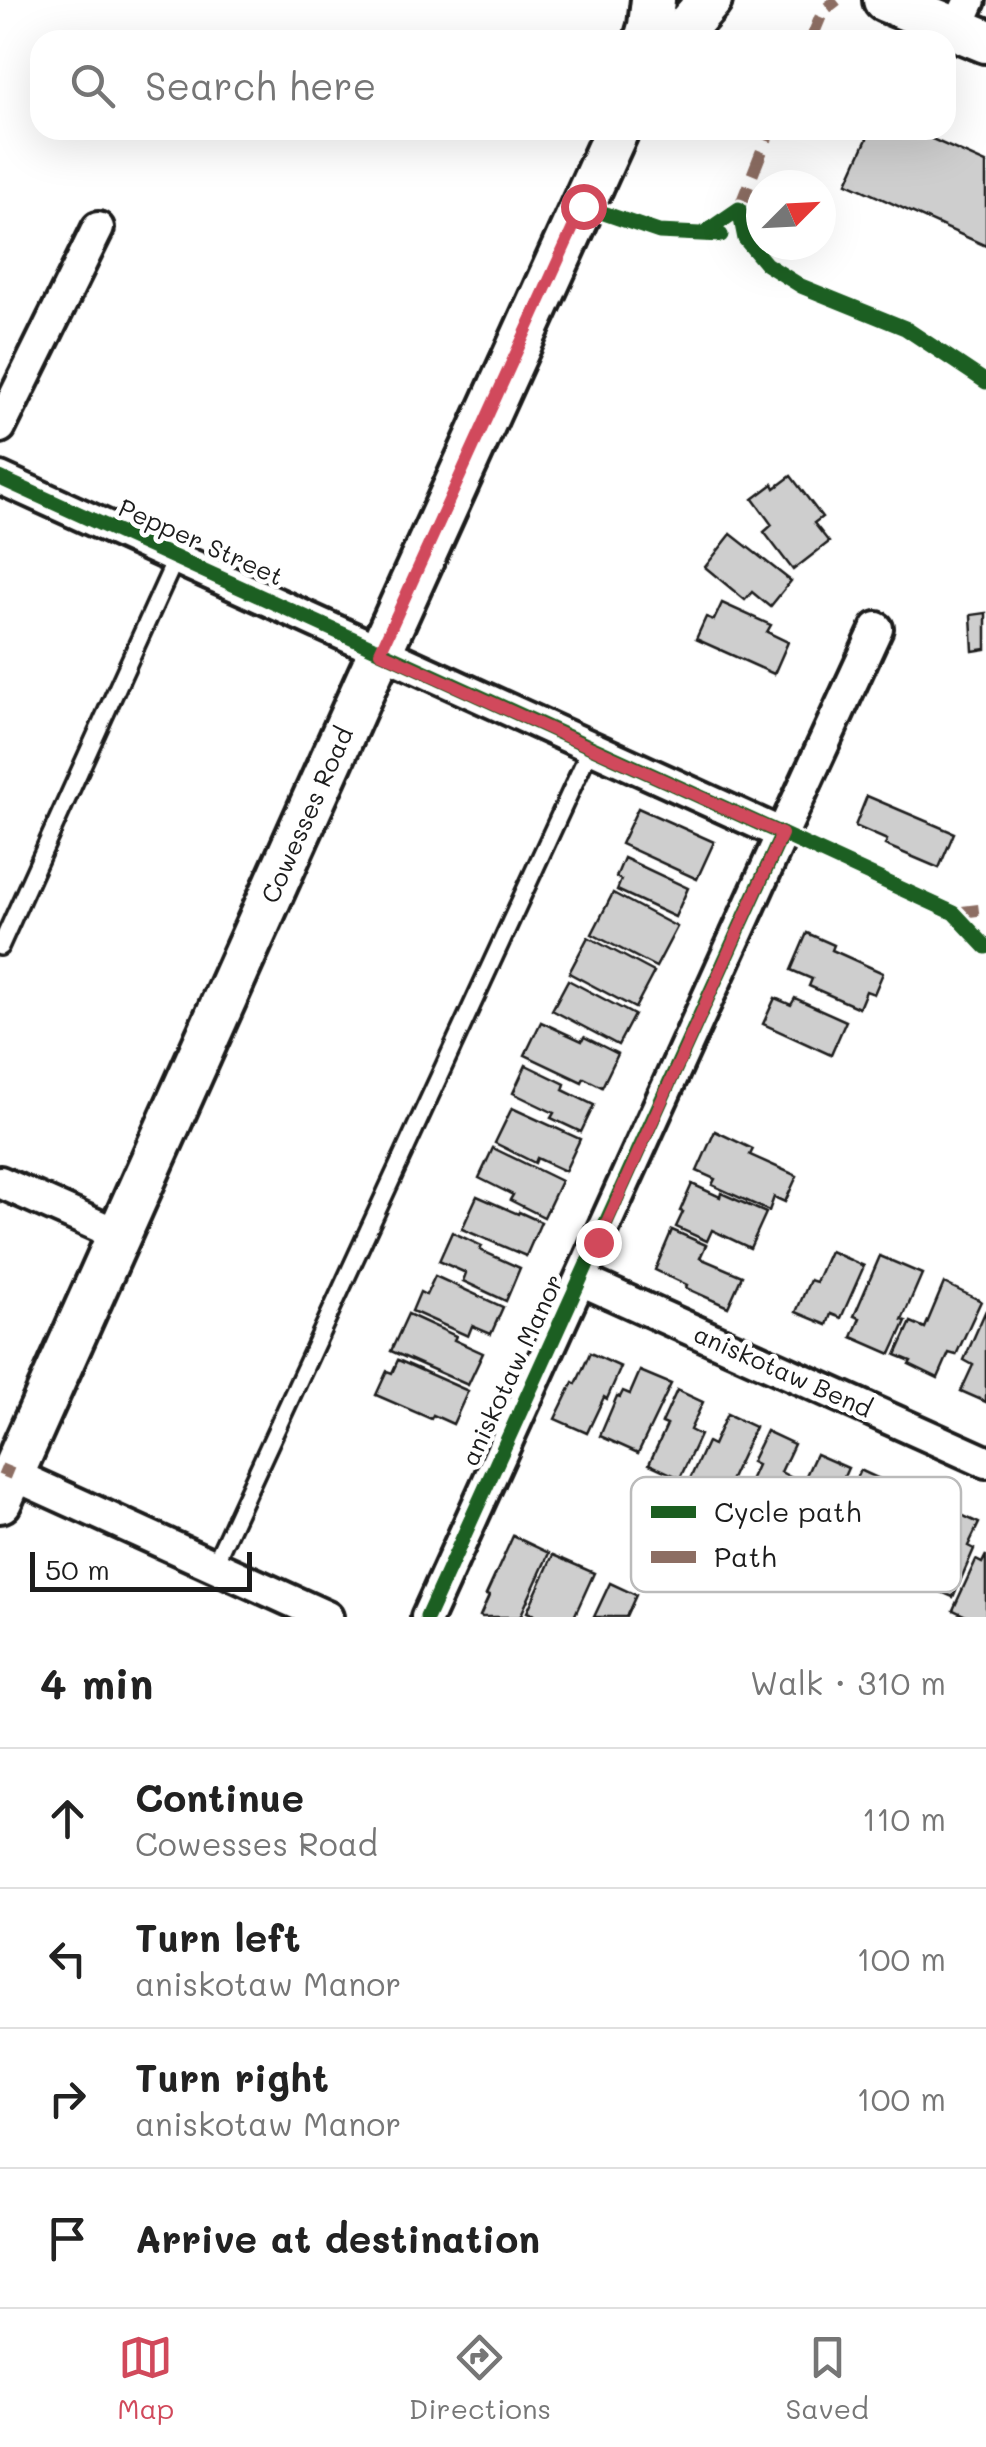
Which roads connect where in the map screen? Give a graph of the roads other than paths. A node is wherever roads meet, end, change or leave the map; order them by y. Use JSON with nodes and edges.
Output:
{"nodes":[{"id":1,"x":653,"y":0,"type":"edge"},
{"id":2,"x":710,"y":0,"type":"edge"},
{"id":3,"x":885,"y":0,"type":"edge"},
{"id":4,"x":971,"y":23,"type":"edge"},
{"id":5,"x":649,"y":30,"type":"edge"},
{"id":6,"x":684,"y":30,"type":"edge"},
{"id":7,"x":612,"y":140,"type":"edge"},
{"id":8,"x":98,"y":228,"type":"dead end"},
{"id":9,"x":0,"y":427,"type":"edge"},
{"id":10,"x":0,"y":478,"type":"edge"},
{"id":11,"x":176,"y":558,"type":"junction"},
{"id":12,"x":877,"y":628,"type":"dead end"},
{"id":13,"x":380,"y":652,"type":"junction"},
{"id":14,"x":591,"y":747,"type":"junction"},
{"id":15,"x":782,"y":834,"type":"junction"},
{"id":16,"x":0,"y":947,"type":"edge"},
{"id":17,"x":0,"y":1182,"type":"edge"},
{"id":18,"x":119,"y":1236,"type":"junction"},
{"id":19,"x":580,"y":1280,"type":"junction"},
{"id":20,"x":986,"y":1462,"type":"edge"},
{"id":21,"x":6,"y":1488,"type":"edge"},
{"id":22,"x":213,"y":1567,"type":"junction"},
{"id":23,"x":327,"y":1617,"type":"edge"},
{"id":24,"x":427,"y":1617,"type":"edge"}],
"edges":[{"from":1,"to":5,"type":"street"},
{"from":2,"to":6,"type":"street"},
{"from":3,"to":4,"type":"street"},
{"from":7,"to":13,"type":"street","name":"Cowesses Road"},
{"from":8,"to":9,"type":"street"},
{"from":10,"to":11,"type":"street","name":"Pepper Street"},
{"from":11,"to":13,"type":"street","name":"Pepper Street"},
{"from":11,"to":16,"type":"lane"},
{"from":12,"to":15,"type":"street","name":"aniskotaw Manor"},
{"from":13,"to":14,"type":"street"},
{"from":13,"to":18,"type":"street","name":"Cowesses Road"},
{"from":14,"to":15,"type":"street"},
{"from":14,"to":22,"type":"lane"},
{"from":15,"to":19,"type":"street","name":"aniskotaw Manor"},
{"from":17,"to":18,"type":"street"},
{"from":18,"to":21,"type":"street","name":"Cowesses Road"},
{"from":19,"to":20,"type":"street","name":"aniskotaw Bend"},
{"from":19,"to":24,"type":"street","name":"aniskotaw Manor"},
{"from":21,"to":22,"type":"street"},
{"from":22,"to":23,"type":"street"}]}
